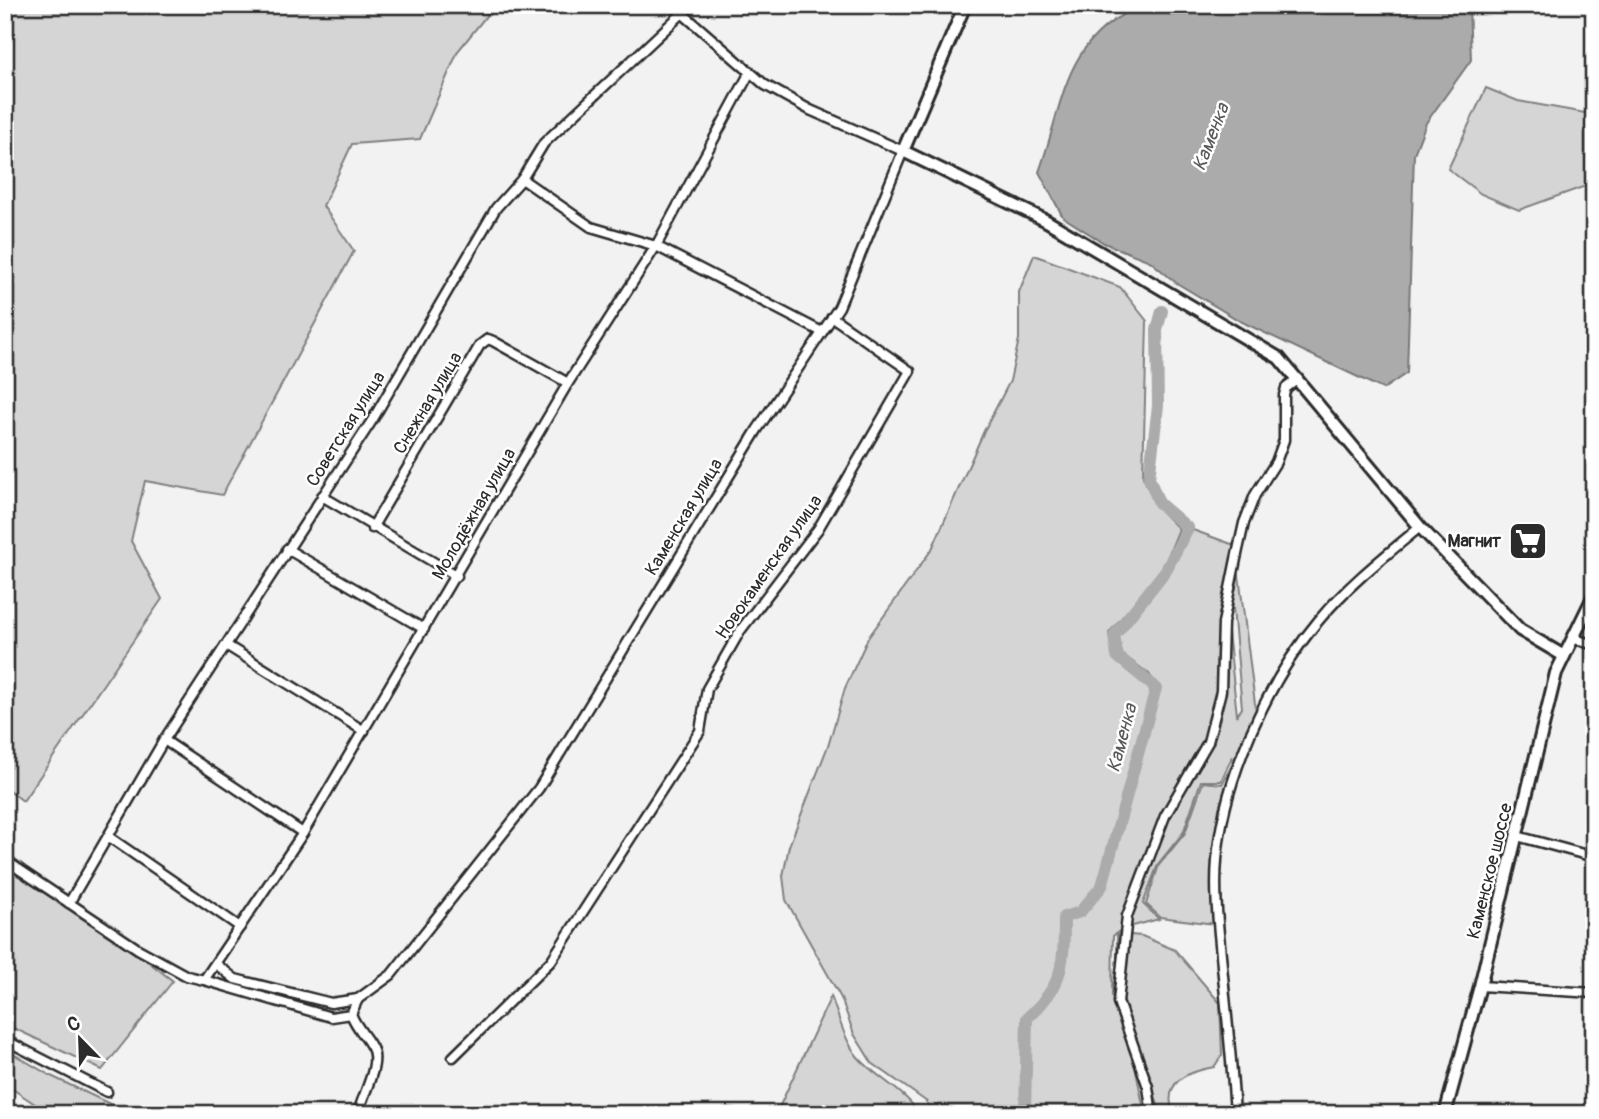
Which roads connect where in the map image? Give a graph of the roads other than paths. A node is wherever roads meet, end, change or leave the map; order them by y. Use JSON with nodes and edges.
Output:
{"nodes":[{"id":1,"x":691,"y":5,"type":"edge"},
{"id":2,"x":965,"y":5,"type":"edge"},
{"id":3,"x":682,"y":13,"type":"junction"},
{"id":4,"x":748,"y":74,"type":"junction"},
{"id":5,"x":903,"y":151,"type":"junction"},
{"id":6,"x":522,"y":179,"type":"junction"},
{"id":7,"x":656,"y":246,"type":"junction"},
{"id":8,"x":832,"y":317,"type":"junction"},
{"id":9,"x":822,"y":332,"type":"junction"},
{"id":10,"x":1298,"y":379,"type":"junction"},
{"id":11,"x":568,"y":383,"type":"junction"},
{"id":12,"x":322,"y":496,"type":"junction"},
{"id":13,"x":1420,"y":527,"type":"junction"},
{"id":14,"x":372,"y":528,"type":"junction"},
{"id":15,"x":287,"y":549,"type":"junction"},
{"id":16,"x":457,"y":576,"type":"junction"},
{"id":17,"x":1594,"y":595,"type":"edge"},
{"id":18,"x":424,"y":629,"type":"junction"},
{"id":19,"x":1572,"y":638,"type":"junction"},
{"id":20,"x":226,"y":645,"type":"junction"},
{"id":21,"x":1594,"y":645,"type":"edge"},
{"id":22,"x":1564,"y":656,"type":"junction"},
{"id":23,"x":364,"y":731,"type":"junction"},
{"id":24,"x":164,"y":740,"type":"junction"},
{"id":25,"x":303,"y":833,"type":"junction"},
{"id":26,"x":1517,"y":836,"type":"junction"},
{"id":27,"x":109,"y":837,"type":"junction"},
{"id":28,"x":1594,"y":857,"type":"edge"},
{"id":29,"x":5,"y":860,"type":"edge"},
{"id":30,"x":69,"y":903,"type":"junction"},
{"id":31,"x":240,"y":928,"type":"junction"},
{"id":32,"x":216,"y":964,"type":"junction"},
{"id":33,"x":204,"y":980,"type":"junction"},
{"id":34,"x":1480,"y":986,"type":"junction"},
{"id":35,"x":1594,"y":993,"type":"edge"},
{"id":36,"x":358,"y":999,"type":"junction"},
{"id":37,"x":351,"y":1014,"type":"junction"},
{"id":38,"x":5,"y":1040,"type":"edge"},
{"id":39,"x":453,"y":1057,"type":"dead end"},
{"id":40,"x":107,"y":1092,"type":"dead end"},
{"id":41,"x":358,"y":1114,"type":"edge"},
{"id":42,"x":1152,"y":1114,"type":"edge"},
{"id":43,"x":1235,"y":1114,"type":"edge"},
{"id":44,"x":1445,"y":1114,"type":"edge"}],
"edges":[{"from":1,"to":3,"type":"street","name":"Советская улица"},
{"from":2,"to":5,"type":"street","name":"Каменская улица"},
{"from":3,"to":4,"type":"street"},
{"from":3,"to":6,"type":"street","name":"Советская улица"},
{"from":4,"to":5,"type":"street"},
{"from":4,"to":7,"type":"street","name":"Молодёжная улица"},
{"from":5,"to":8,"type":"street","name":"Каменская улица"},
{"from":5,"to":10,"type":"street"},
{"from":6,"to":7,"type":"street"},
{"from":6,"to":12,"type":"street","name":"Советская улица"},
{"from":7,"to":9,"type":"street"},
{"from":7,"to":11,"type":"street","name":"Молодёжная улица"},
{"from":8,"to":9,"type":"street","name":"Каменская улица"},
{"from":8,"to":39,"type":"street","name":"Новокаменская улица"},
{"from":9,"to":36,"type":"street","name":"Каменская улица"},
{"from":10,"to":13,"type":"street"},
{"from":10,"to":42,"type":"street"},
{"from":11,"to":14,"type":"street","name":"Снежная улица"},
{"from":11,"to":16,"type":"street","name":"Молодёжная улица"},
{"from":12,"to":14,"type":"street"},
{"from":12,"to":15,"type":"street","name":"Советская улица"},
{"from":13,"to":22,"type":"street"},
{"from":13,"to":43,"type":"street"},
{"from":14,"to":16,"type":"street"},
{"from":15,"to":18,"type":"street"},
{"from":15,"to":20,"type":"street","name":"Советская улица"},
{"from":16,"to":18,"type":"street","name":"Молодёжная улица"},
{"from":17,"to":19,"type":"street","name":"Каменское шоссе"},
{"from":18,"to":23,"type":"street","name":"Молодёжная улица"},
{"from":19,"to":21,"type":"street"},
{"from":19,"to":22,"type":"street","name":"Каменское шоссе"},
{"from":20,"to":23,"type":"street"},
{"from":20,"to":24,"type":"street","name":"Советская улица"},
{"from":22,"to":26,"type":"street","name":"Каменское шоссе"},
{"from":23,"to":25,"type":"street","name":"Молодёжная улица"},
{"from":24,"to":25,"type":"street"},
{"from":24,"to":27,"type":"street","name":"Советская улица"},
{"from":25,"to":31,"type":"street","name":"Молодёжная улица"},
{"from":26,"to":28,"type":"street"},
{"from":26,"to":34,"type":"street","name":"Каменское шоссе"},
{"from":27,"to":30,"type":"street","name":"Советская улица"},
{"from":27,"to":31,"type":"street"},
{"from":29,"to":30,"type":"street"},
{"from":30,"to":33,"type":"street"},
{"from":31,"to":32,"type":"street","name":"Молодёжная улица"},
{"from":32,"to":33,"type":"street","name":"Молодёжная улица"},
{"from":32,"to":36,"type":"street"},
{"from":33,"to":37,"type":"street"},
{"from":34,"to":35,"type":"street"},
{"from":34,"to":44,"type":"street","name":"Каменское шоссе"},
{"from":36,"to":37,"type":"street"},
{"from":37,"to":41,"type":"street"},
{"from":38,"to":40,"type":"street"}]}
